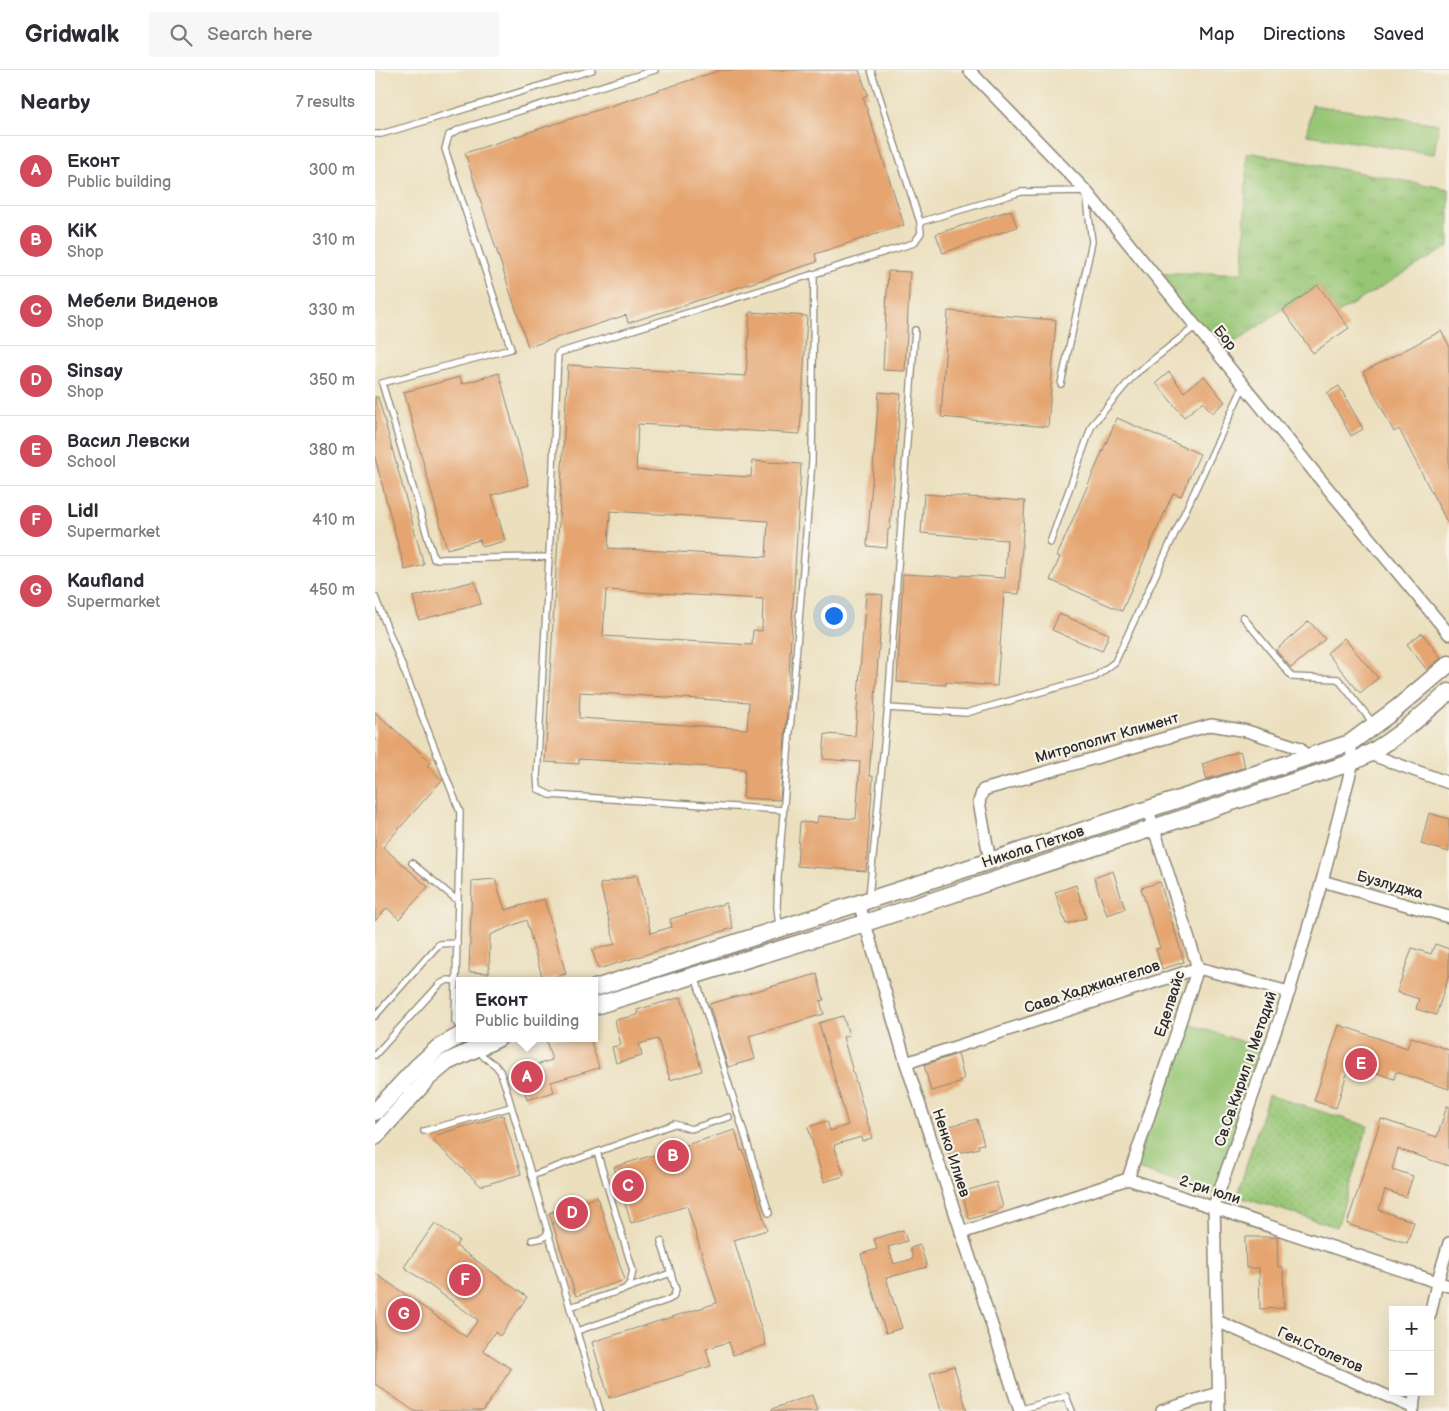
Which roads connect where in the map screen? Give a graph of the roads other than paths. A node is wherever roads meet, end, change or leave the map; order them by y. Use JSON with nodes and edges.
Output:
{"nodes":[{"id":1,"x":592,"y":70,"type":"edge"},
{"id":2,"x":655,"y":70,"type":"edge"},
{"id":3,"x":871,"y":70,"type":"edge"},
{"id":4,"x":969,"y":70,"type":"edge"},
{"id":5,"x":375,"y":134,"type":"edge"},
{"id":6,"x":1086,"y":191,"type":"junction"},
{"id":7,"x":920,"y":222,"type":"junction"},
{"id":8,"x":814,"y":274,"type":"junction"},
{"id":9,"x":1195,"y":326,"type":"junction"},
{"id":10,"x":915,"y":330,"type":"dead end"},
{"id":11,"x":1061,"y":384,"type":"dead end"},
{"id":12,"x":1244,"y":384,"type":"junction"},
{"id":13,"x":1050,"y":543,"type":"dead end"},
{"id":14,"x":549,"y":557,"type":"junction"},
{"id":15,"x":375,"y":597,"type":"edge"},
{"id":16,"x":1243,"y":617,"type":"dead end"},
{"id":17,"x":1449,"y":634,"type":"edge"},
{"id":18,"x":1449,"y":664,"type":"edge"},
{"id":19,"x":1449,"y":692,"type":"edge"},
{"id":20,"x":888,"y":708,"type":"junction"},
{"id":21,"x":1375,"y":725,"type":"junction"},
{"id":22,"x":1350,"y":743,"type":"junction"},
{"id":23,"x":1369,"y":755,"type":"junction"},
{"id":24,"x":1306,"y":758,"type":"junction"},
{"id":25,"x":1353,"y":762,"type":"junction"},
{"id":26,"x":1449,"y":783,"type":"edge"},
{"id":27,"x":783,"y":810,"type":"junction"},
{"id":28,"x":1148,"y":810,"type":"junction"},
{"id":29,"x":1153,"y":829,"type":"junction"},
{"id":30,"x":991,"y":861,"type":"junction"},
{"id":31,"x":412,"y":863,"type":"dead end"},
{"id":32,"x":1322,"y":880,"type":"junction"},
{"id":33,"x":458,"y":901,"type":"junction"},
{"id":34,"x":864,"y":901,"type":"junction"},
{"id":35,"x":1449,"y":917,"type":"edge"},
{"id":36,"x":865,"y":923,"type":"junction"},
{"id":37,"x":780,"y":928,"type":"junction"},
{"id":38,"x":457,"y":944,"type":"junction"},
{"id":39,"x":1198,"y":968,"type":"junction"},
{"id":40,"x":694,"y":974,"type":"junction"},
{"id":41,"x":456,"y":977,"type":"edge"},
{"id":42,"x":456,"y":981,"type":"joint"},
{"id":43,"x":598,"y":987,"type":"edge"},
{"id":44,"x":1289,"y":992,"type":"junction"},
{"id":45,"x":598,"y":1005,"type":"edge"},
{"id":46,"x":375,"y":1016,"type":"edge"},
{"id":47,"x":456,"y":1022,"type":"edge"},
{"id":48,"x":456,"y":1038,"type":"edge"},
{"id":49,"x":472,"y":1043,"type":"edge"},
{"id":50,"x":375,"y":1055,"type":"edge"},
{"id":51,"x":906,"y":1063,"type":"junction"},
{"id":52,"x":511,"y":1107,"type":"junction"},
{"id":53,"x":376,"y":1110,"type":"edge"},
{"id":54,"x":729,"y":1118,"type":"dead end"},
{"id":55,"x":424,"y":1131,"type":"dead end"},
{"id":56,"x":375,"y":1137,"type":"edge"},
{"id":57,"x":597,"y":1152,"type":"junction"},
{"id":58,"x":531,"y":1176,"type":"junction"},
{"id":59,"x":1129,"y":1179,"type":"junction"},
{"id":60,"x":1214,"y":1206,"type":"junction"},
{"id":61,"x":769,"y":1213,"type":"dead end"},
{"id":62,"x":961,"y":1232,"type":"junction"},
{"id":63,"x":548,"y":1233,"type":"junction"},
{"id":64,"x":532,"y":1240,"type":"dead end"},
{"id":65,"x":661,"y":1241,"type":"dead end"},
{"id":66,"x":1449,"y":1243,"type":"edge"},
{"id":67,"x":671,"y":1274,"type":"junction"},
{"id":68,"x":1437,"y":1283,"type":"junction"},
{"id":69,"x":1449,"y":1286,"type":"edge"},
{"id":70,"x":625,"y":1288,"type":"junction"},
{"id":71,"x":1432,"y":1306,"type":"edge"},
{"id":72,"x":570,"y":1308,"type":"junction"},
{"id":73,"x":1217,"y":1321,"type":"junction"},
{"id":74,"x":577,"y":1331,"type":"junction"},
{"id":75,"x":1218,"y":1394,"type":"junction"},
{"id":76,"x":1414,"y":1396,"type":"edge"},
{"id":77,"x":1412,"y":1409,"type":"edge"},
{"id":78,"x":1020,"y":1410,"type":"edge"},
{"id":79,"x":600,"y":1411,"type":"edge"},
{"id":80,"x":1072,"y":1411,"type":"edge"},
{"id":81,"x":1162,"y":1411,"type":"edge"},
{"id":82,"x":1219,"y":1411,"type":"edge"}],
"edges":[{"from":1,"to":5,"type":"lane"},
{"from":2,"to":14,"type":"lane"},
{"from":3,"to":7,"type":"lane"},
{"from":4,"to":6,"type":"street","name":"Бор"},
{"from":6,"to":7,"type":"lane"},
{"from":6,"to":9,"type":"street","name":"Бор"},
{"from":6,"to":11,"type":"lane"},
{"from":7,"to":8,"type":"lane"},
{"from":8,"to":14,"type":"lane"},
{"from":8,"to":27,"type":"lane"},
{"from":9,"to":12,"type":"street","name":"Бор"},
{"from":9,"to":13,"type":"lane"},
{"from":10,"to":20,"type":"lane"},
{"from":12,"to":17,"type":"street","name":"Бор"},
{"from":12,"to":20,"type":"lane"},
{"from":14,"to":27,"type":"lane"},
{"from":15,"to":33,"type":"lane"},
{"from":16,"to":21,"type":"lane"},
{"from":18,"to":21,"type":"main road","name":"Никола Петков"},
{"from":19,"to":23,"type":"main road","name":"Никола Петков"},
{"from":20,"to":34,"type":"lane"},
{"from":21,"to":22,"type":"main road","name":"Никола Петков"},
{"from":22,"to":23,"type":"street"},
{"from":22,"to":24,"type":"main road","name":"Никола Петков"},
{"from":22,"to":25,"type":"street","name":"Св.Св.Кирил и Методий"},
{"from":23,"to":25,"type":"main road","name":"Никола Петков"},
{"from":23,"to":26,"type":"street"},
{"from":24,"to":28,"type":"main road","name":"Никола Петков"},
{"from":24,"to":30,"type":"street","name":"Митрополит Климент"},
{"from":25,"to":29,"type":"main road","name":"Никола Петков"},
{"from":25,"to":32,"type":"street","name":"Св.Св.Кирил и Методий"},
{"from":27,"to":37,"type":"lane"},
{"from":28,"to":29,"type":"street","name":"Еделвайс"},
{"from":28,"to":30,"type":"main road","name":"Никола Петков"},
{"from":29,"to":36,"type":"main road","name":"Никола Петков"},
{"from":29,"to":39,"type":"street","name":"Еделвайс"},
{"from":30,"to":34,"type":"main road","name":"Никола Петков"},
{"from":31,"to":33,"type":"lane"},
{"from":32,"to":35,"type":"street","name":"Бузлуджа"},
{"from":32,"to":44,"type":"street","name":"Св.Св.Кирил и Методий"},
{"from":33,"to":38,"type":"lane"},
{"from":34,"to":36,"type":"street","name":"Ненко Илиев"},
{"from":34,"to":37,"type":"main road","name":"Никола Петков"},
{"from":36,"to":40,"type":"main road","name":"Никола Петков"},
{"from":36,"to":51,"type":"street","name":"Ненко Илиев"},
{"from":37,"to":43,"type":"main road","name":"Никола Петков"},
{"from":38,"to":41,"type":"lane"},
{"from":38,"to":46,"type":"lane"},
{"from":39,"to":44,"type":"street"},
{"from":39,"to":51,"type":"street","name":"Сава Хаджиангелов"},
{"from":39,"to":59,"type":"street","name":"Еделвайс"},
{"from":40,"to":45,"type":"main road","name":"Никола Петков"},
{"from":40,"to":61,"type":"lane"},
{"from":42,"to":47,"type":"lane"},
{"from":42,"to":50,"type":"lane"},
{"from":44,"to":60,"type":"street","name":"Св.Св.Кирил и Методий"},
{"from":48,"to":53,"type":"main road"},
{"from":49,"to":52,"type":"lane"},
{"from":49,"to":56,"type":"main road"},
{"from":51,"to":62,"type":"street","name":"Ненко Илиев"},
{"from":52,"to":55,"type":"lane"},
{"from":52,"to":58,"type":"lane"},
{"from":54,"to":57,"type":"lane"},
{"from":57,"to":58,"type":"lane"},
{"from":57,"to":70,"type":"lane"},
{"from":58,"to":63,"type":"lane"},
{"from":59,"to":60,"type":"street","name":"2-ри юли"},
{"from":59,"to":62,"type":"street"},
{"from":60,"to":68,"type":"street","name":"2-ри юли"},
{"from":60,"to":73,"type":"street","name":"Св.Св.Кирил и Методий"},
{"from":62,"to":78,"type":"street","name":"Ненко Илиев"},
{"from":63,"to":64,"type":"lane"},
{"from":63,"to":72,"type":"lane"},
{"from":65,"to":67,"type":"lane"},
{"from":66,"to":68,"type":"street"},
{"from":67,"to":70,"type":"lane"},
{"from":67,"to":74,"type":"lane"},
{"from":68,"to":69,"type":"street","name":"2-ри юли"},
{"from":68,"to":71,"type":"street"},
{"from":70,"to":72,"type":"lane"},
{"from":72,"to":74,"type":"lane"},
{"from":73,"to":75,"type":"street","name":"Св.Св.Кирил и Методий"},
{"from":73,"to":77,"type":"street","name":"Ген.Столетов"},
{"from":74,"to":79,"type":"lane"},
{"from":75,"to":81,"type":"street"},
{"from":75,"to":82,"type":"street","name":"Св.Св.Кирил и Методий"},
{"from":76,"to":77,"type":"street"},
{"from":78,"to":80,"type":"lane"}]}
